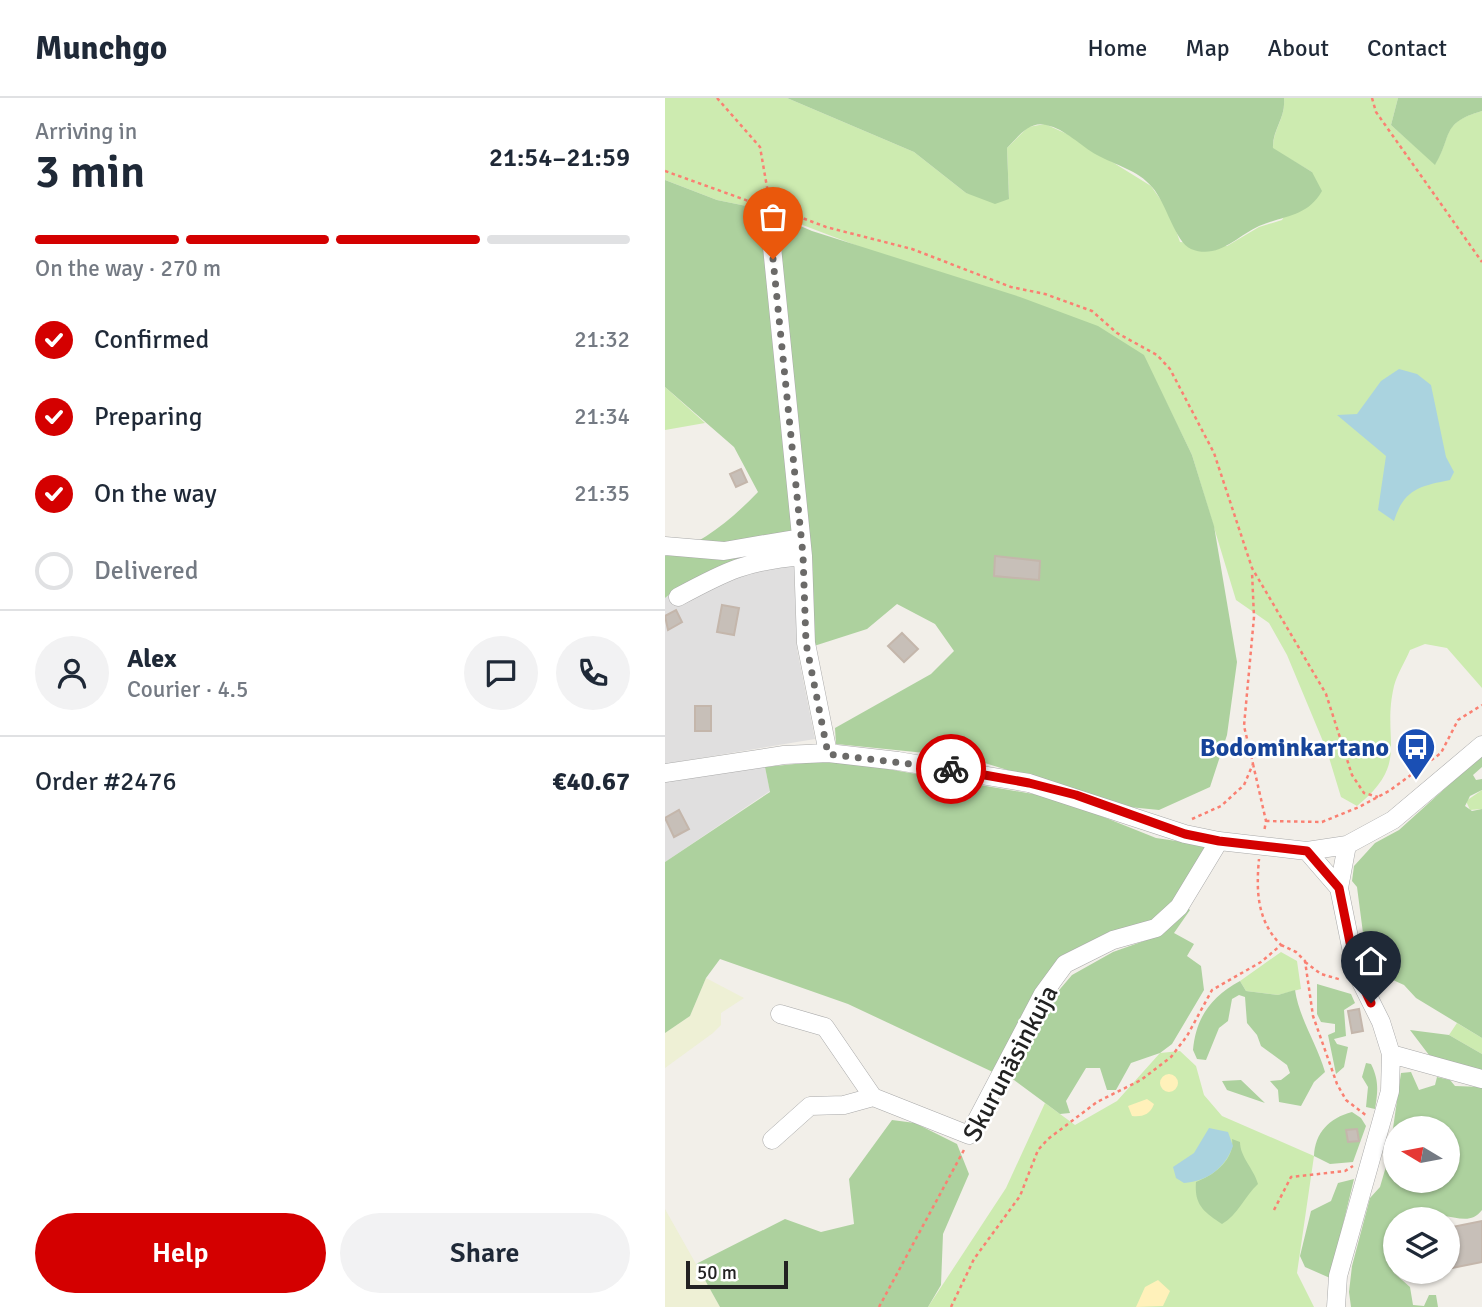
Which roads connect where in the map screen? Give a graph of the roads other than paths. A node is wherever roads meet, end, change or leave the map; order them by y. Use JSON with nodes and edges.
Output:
{"nodes":[{"id":1,"x":768,"y":207,"type":"road end"},
{"id":2,"x":665,"y":546,"type":"edge"},
{"id":3,"x":802,"y":547,"type":"junction"},
{"id":4,"x":678,"y":597,"type":"dead end"},
{"id":5,"x":1482,"y":745,"type":"edge"},
{"id":6,"x":828,"y":754,"type":"junction"},
{"id":7,"x":665,"y":773,"type":"edge"},
{"id":8,"x":1219,"y":841,"type":"junction"},
{"id":9,"x":1347,"y":845,"type":"junction"},
{"id":10,"x":1307,"y":851,"type":"junction"},
{"id":11,"x":1339,"y":888,"type":"junction"},
{"id":12,"x":780,"y":1014,"type":"dead end"},
{"id":13,"x":1391,"y":1054,"type":"junction"},
{"id":14,"x":1482,"y":1079,"type":"edge"},
{"id":15,"x":873,"y":1097,"type":"junction"},
{"id":16,"x":772,"y":1140,"type":"dead end"},
{"id":17,"x":1336,"y":1307,"type":"edge"}],
"edges":[{"from":1,"to":3,"type":"street"},
{"from":2,"to":3,"type":"street"},
{"from":3,"to":4,"type":"street"},
{"from":3,"to":6,"type":"street"},
{"from":5,"to":9,"type":"street"},
{"from":6,"to":7,"type":"street"},
{"from":6,"to":8,"type":"street"},
{"from":8,"to":10,"type":"street"},
{"from":8,"to":15,"type":"street","name":"Skurunäsinkuja"},
{"from":9,"to":10,"type":"street"},
{"from":9,"to":11,"type":"street"},
{"from":10,"to":11,"type":"street"},
{"from":11,"to":13,"type":"street"},
{"from":12,"to":15,"type":"street"},
{"from":13,"to":14,"type":"street"},
{"from":13,"to":17,"type":"street"},
{"from":15,"to":16,"type":"street"}]}
